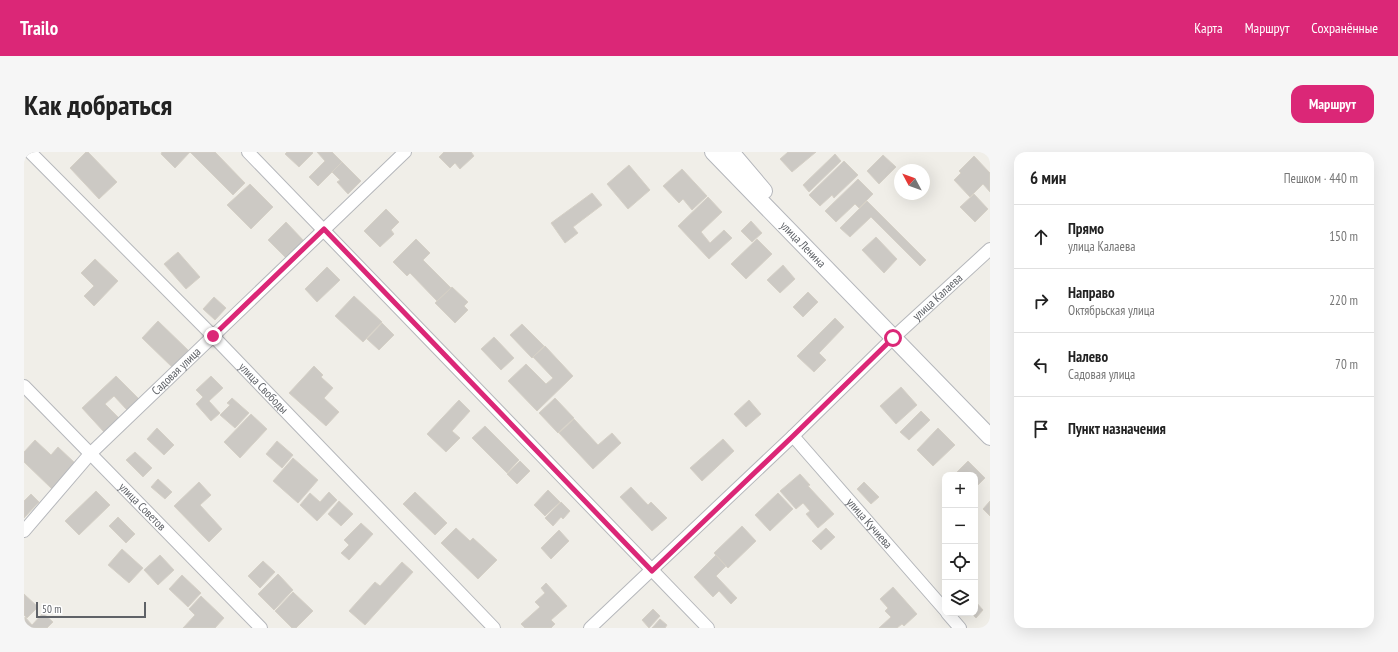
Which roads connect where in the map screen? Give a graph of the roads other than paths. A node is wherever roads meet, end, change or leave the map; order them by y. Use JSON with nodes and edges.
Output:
{"nodes":[{"id":1,"x":30,"y":152,"type":"edge"},
{"id":2,"x":248,"y":152,"type":"edge"},
{"id":3,"x":405,"y":152,"type":"edge"},
{"id":4,"x":713,"y":152,"type":"edge"},
{"id":5,"x":730,"y":152,"type":"edge"},
{"id":6,"x":324,"y":229,"type":"junction"},
{"id":7,"x":990,"y":249,"type":"edge"},
{"id":8,"x":213,"y":336,"type":"junction"},
{"id":9,"x":893,"y":338,"type":"junction"},
{"id":10,"x":24,"y":386,"type":"edge"},
{"id":11,"x":793,"y":436,"type":"junction"},
{"id":12,"x":990,"y":437,"type":"edge"},
{"id":13,"x":90,"y":454,"type":"junction"},
{"id":14,"x":24,"y":531,"type":"edge"},
{"id":15,"x":652,"y":571,"type":"junction"},
{"id":16,"x":942,"y":607,"type":"edge"},
{"id":17,"x":950,"y":616,"type":"edge"},
{"id":18,"x":261,"y":628,"type":"edge"},
{"id":19,"x":494,"y":628,"type":"edge"},
{"id":20,"x":590,"y":628,"type":"edge"},
{"id":21,"x":708,"y":628,"type":"edge"},
{"id":22,"x":960,"y":628,"type":"edge"}],
"edges":[{"from":1,"to":8,"type":"street","name":"улица Свободы"},
{"from":2,"to":6,"type":"street"},
{"from":3,"to":6,"type":"street","name":"Садовая улица"},
{"from":4,"to":9,"type":"street","name":"улица Ленина"},
{"from":5,"to":9,"type":"street","name":"улица Ленина"},
{"from":6,"to":8,"type":"street","name":"Садовая улица"},
{"from":6,"to":15,"type":"street"},
{"from":7,"to":9,"type":"street","name":"улица Калаева"},
{"from":8,"to":13,"type":"street","name":"Садовая улица"},
{"from":8,"to":19,"type":"street","name":"улица Свободы"},
{"from":9,"to":11,"type":"street","name":"улица Калаева"},
{"from":9,"to":12,"type":"street","name":"улица Ленина"},
{"from":10,"to":13,"type":"street","name":"улица Советов"},
{"from":11,"to":15,"type":"street","name":"улица Калаева"},
{"from":11,"to":16,"type":"street","name":"улица Кучиева"},
{"from":13,"to":14,"type":"street","name":"Садовая улица"},
{"from":13,"to":18,"type":"street","name":"улица Советов"},
{"from":15,"to":20,"type":"street","name":"улица Калаева"},
{"from":15,"to":21,"type":"street"},
{"from":17,"to":22,"type":"street"}]}
